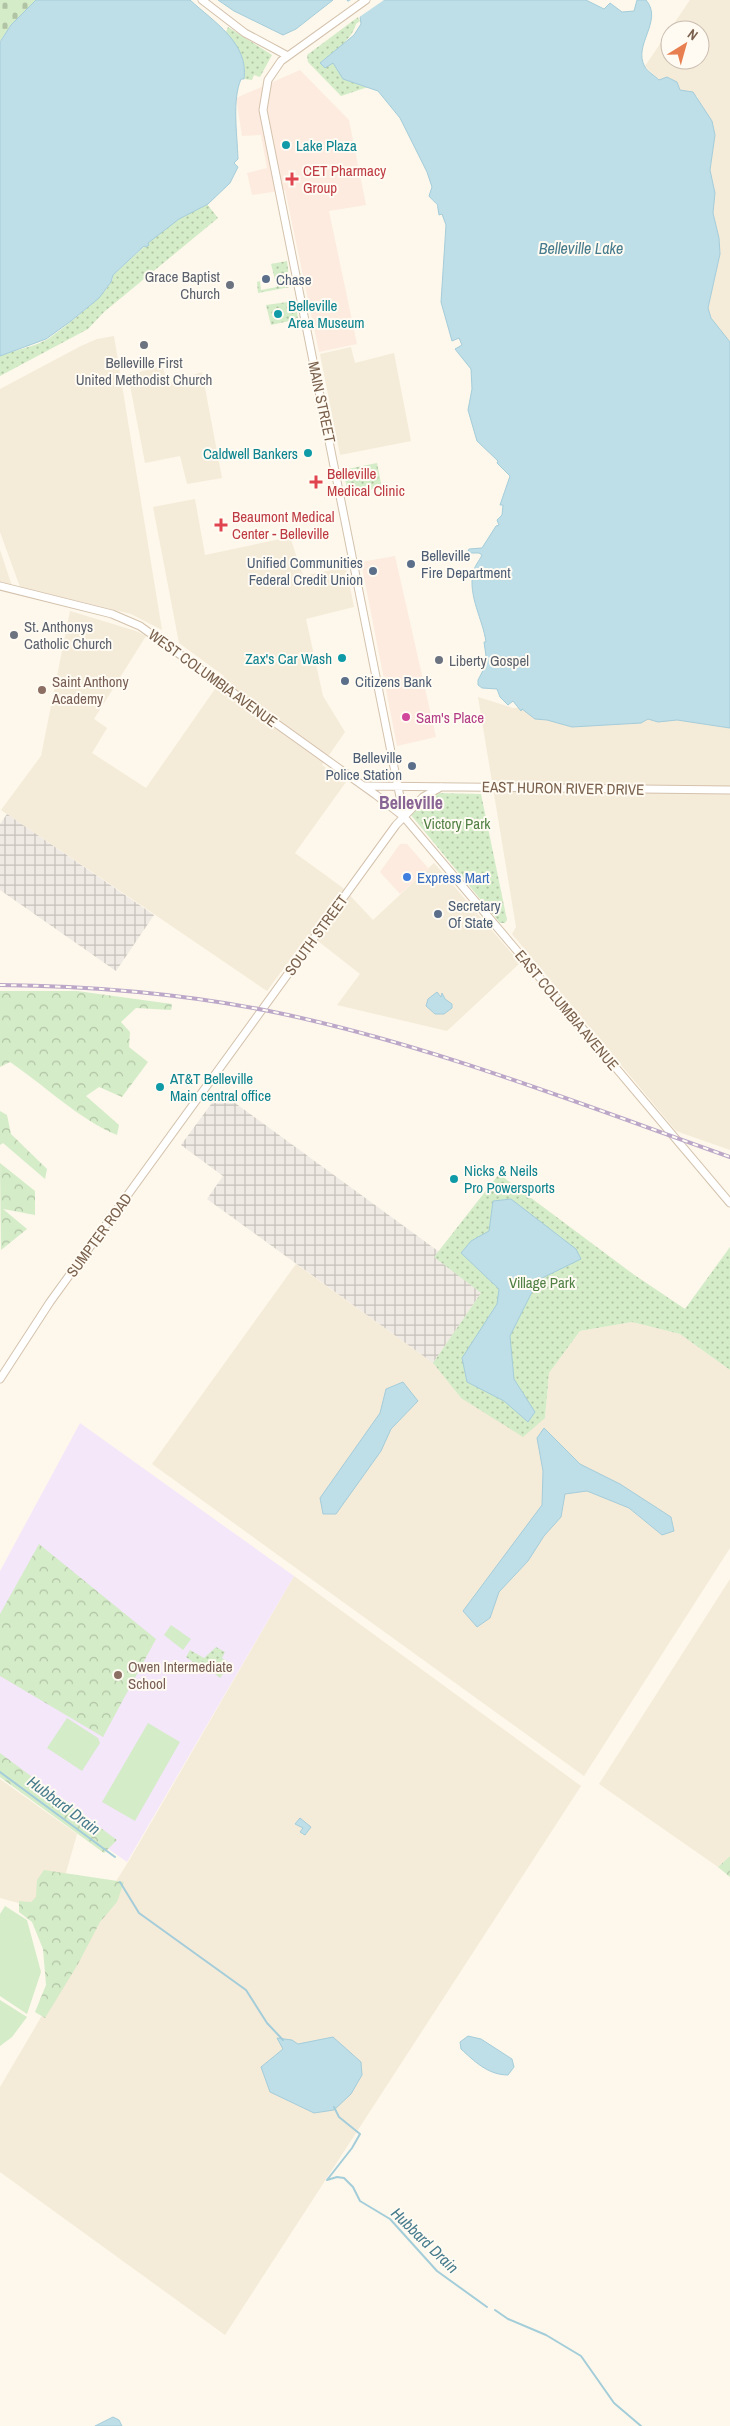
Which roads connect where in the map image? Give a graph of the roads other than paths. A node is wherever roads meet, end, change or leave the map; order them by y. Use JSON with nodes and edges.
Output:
{"nodes":[{"id":1,"x":202,"y":0,"type":"edge"},
{"id":2,"x":366,"y":0,"type":"edge"},
{"id":3,"x":286,"y":55,"type":"junction"},
{"id":4,"x":0,"y":586,"type":"edge"},
{"id":5,"x":364,"y":786,"type":"junction"},
{"id":6,"x":396,"y":787,"type":"junction"},
{"id":7,"x":441,"y":787,"type":"junction"},
{"id":8,"x":730,"y":790,"type":"edge"},
{"id":9,"x":404,"y":817,"type":"junction"},
{"id":10,"x":201,"y":1094,"type":"joint"},
{"id":11,"x":730,"y":1203,"type":"edge"},
{"id":12,"x":0,"y":1378,"type":"edge"}],
"edges":[{"from":1,"to":3,"type":"main road"},
{"from":2,"to":3,"type":"main road"},
{"from":3,"to":6,"type":"main road","name":"MAIN STREET"},
{"from":4,"to":5,"type":"main road","name":"WEST COLUMBIA AVENUE"},
{"from":5,"to":6,"type":"main road","name":"EAST HURON RIVER DRIVE"},
{"from":5,"to":9,"type":"main road","name":"WEST COLUMBIA AVENUE"},
{"from":6,"to":7,"type":"main road","name":"EAST HURON RIVER DRIVE"},
{"from":6,"to":9,"type":"main road","name":"MAIN STREET"},
{"from":7,"to":8,"type":"main road","name":"EAST HURON RIVER DRIVE"},
{"from":7,"to":9,"type":"main road","name":"SOUTH STREET"},
{"from":9,"to":10,"type":"main road","name":"SOUTH STREET"},
{"from":9,"to":11,"type":"main road","name":"EAST COLUMBIA AVENUE"},
{"from":10,"to":12,"type":"main road","name":"SUMPTER ROAD"}]}
